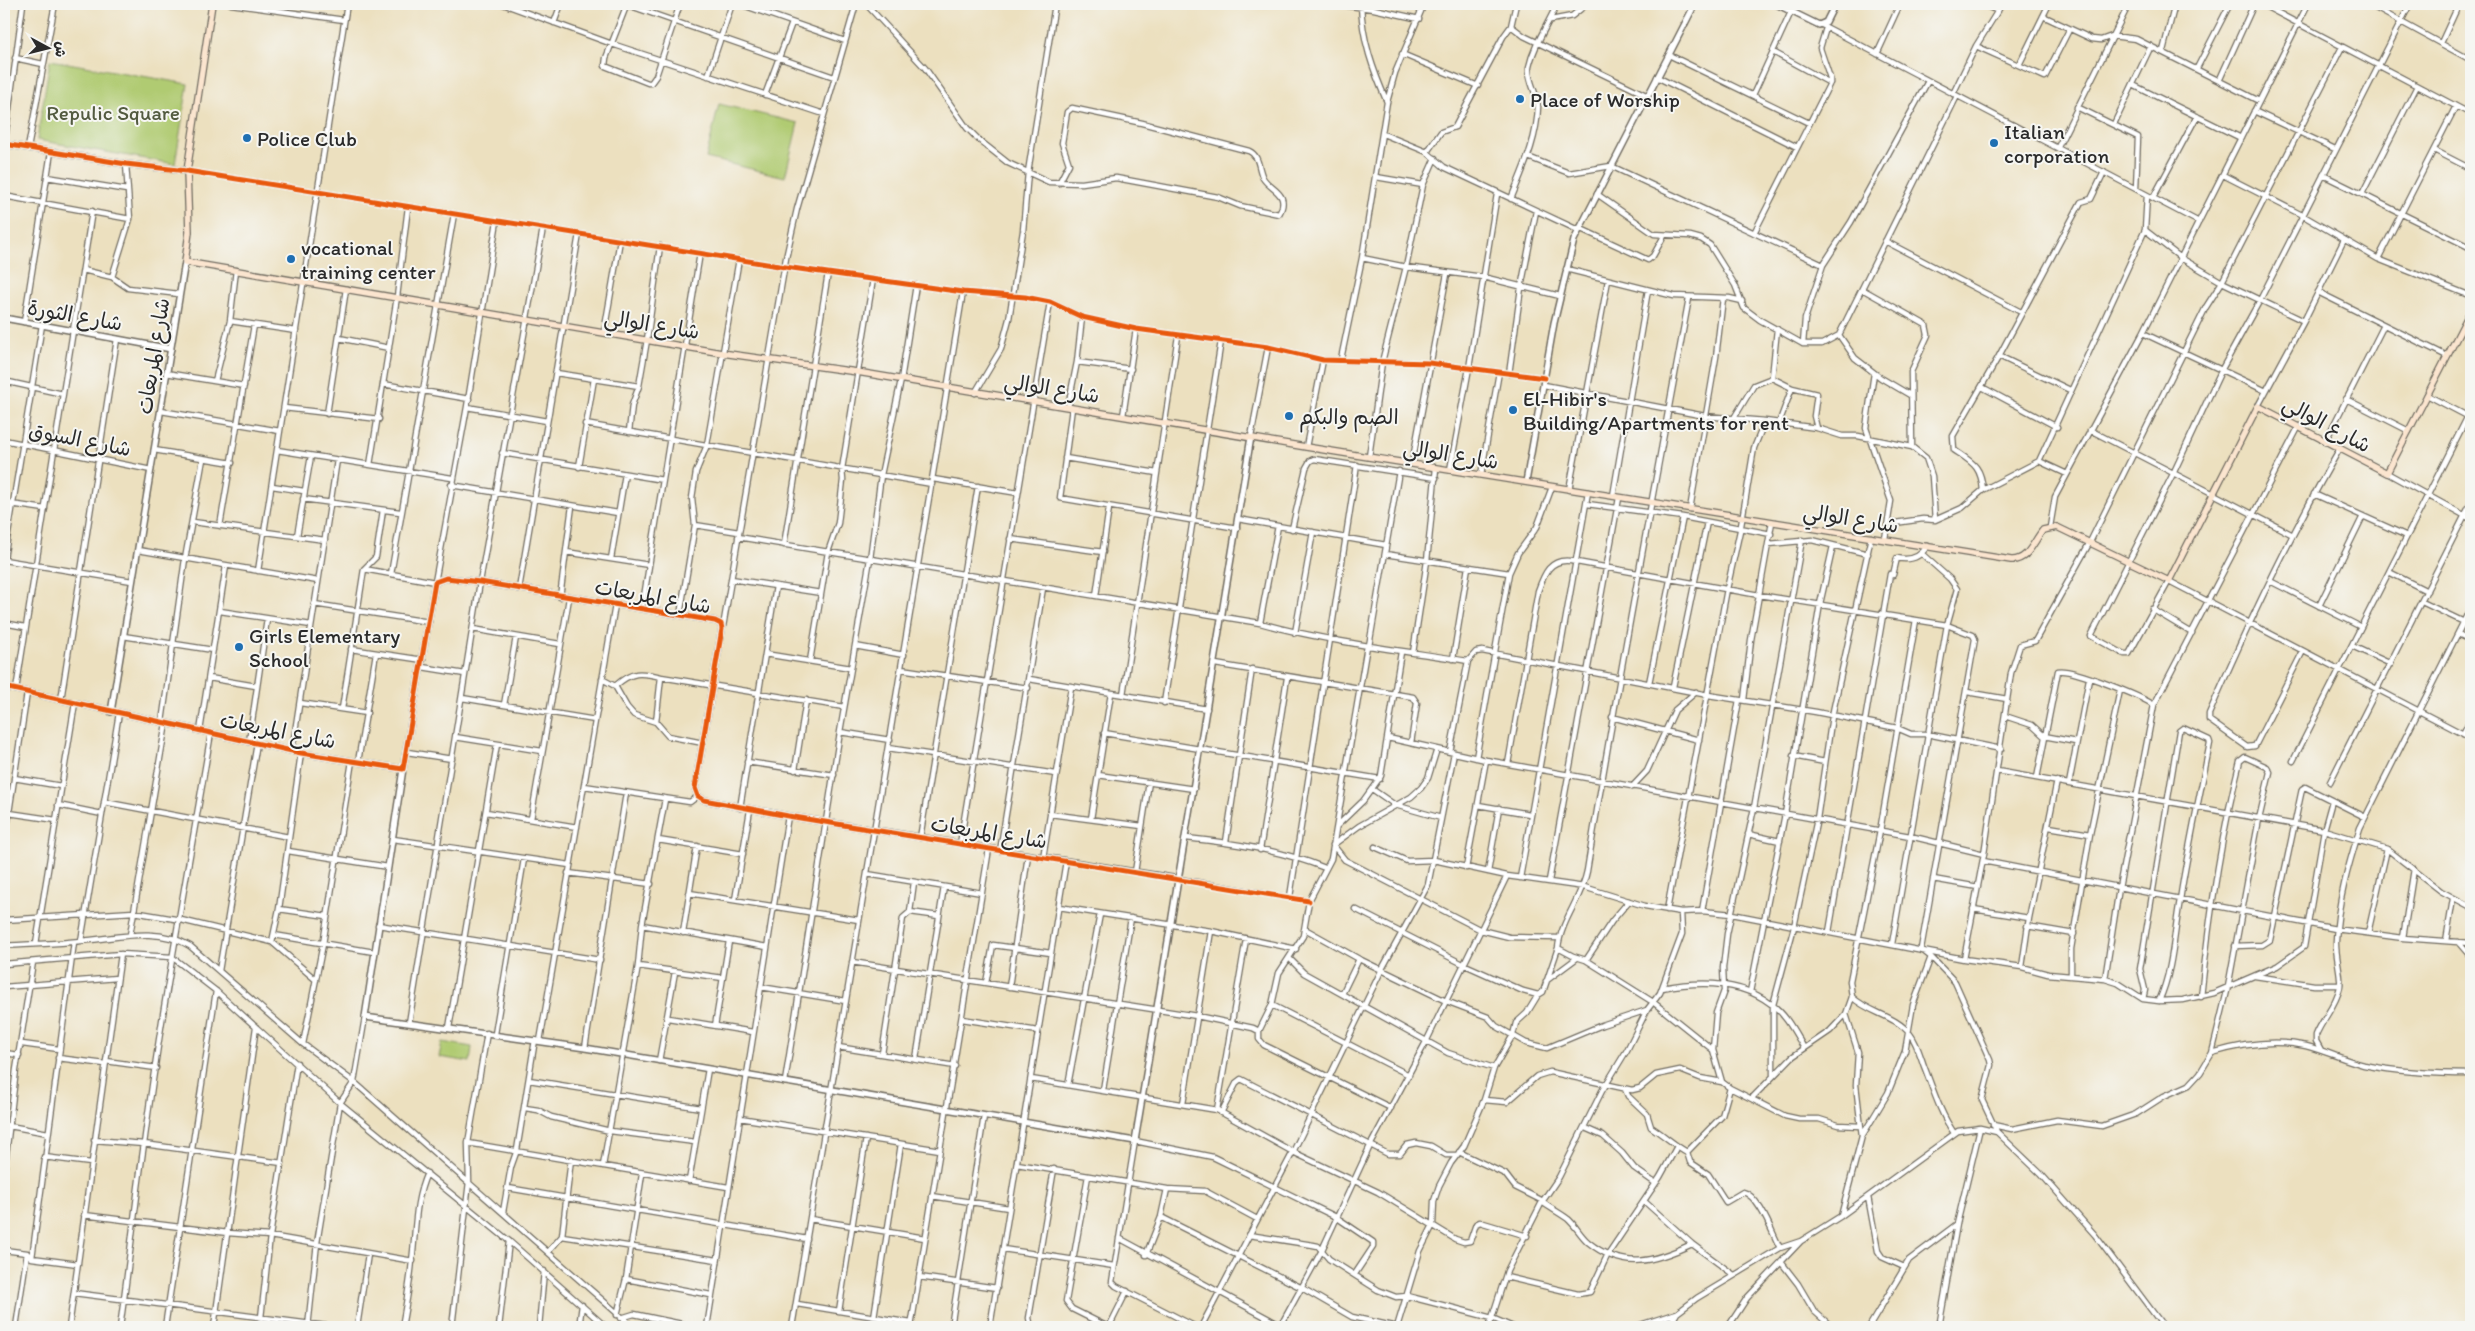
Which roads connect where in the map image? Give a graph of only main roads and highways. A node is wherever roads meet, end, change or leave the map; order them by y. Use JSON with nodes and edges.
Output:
{"nodes":[{"id":1,"x":212,"y":4,"type":"edge"},
{"id":2,"x":185,"y":262,"type":"joint"},
{"id":3,"x":2471,"y":310,"type":"edge"},
{"id":4,"x":2468,"y":322,"type":"edge"}],
"edges":[{"from":1,"to":2,"type":"main road","name":"شارع المربعات"},
{"from":2,"to":4,"type":"main road","name":"شارع الوالي"},
{"from":3,"to":4,"type":"main road","name":"شارع الوالي"}]}
